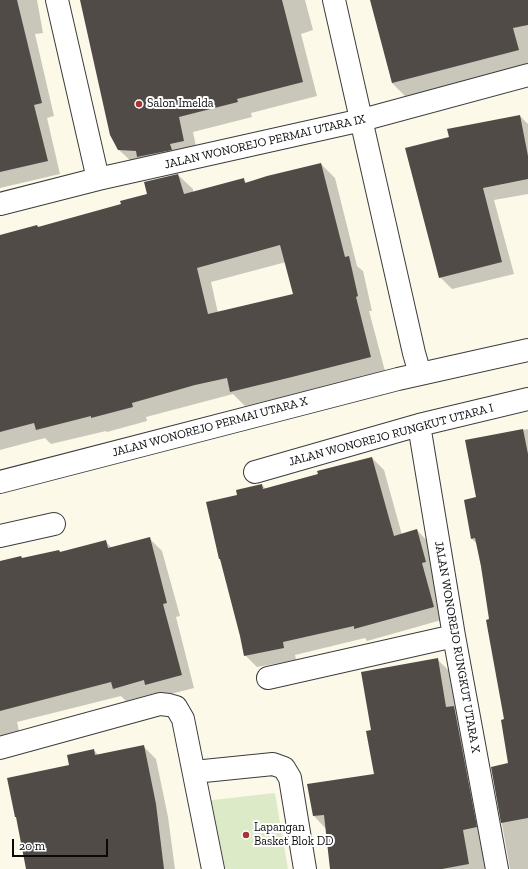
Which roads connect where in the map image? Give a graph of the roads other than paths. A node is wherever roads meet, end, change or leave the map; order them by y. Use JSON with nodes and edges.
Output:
{"nodes":[{"id":1,"x":57,"y":0,"type":"edge"},
{"id":2,"x":334,"y":0,"type":"edge"},
{"id":3,"x":528,"y":75,"type":"edge"},
{"id":4,"x":362,"y":120,"type":"junction"},
{"id":5,"x":98,"y":179,"type":"junction"},
{"id":6,"x":0,"y":204,"type":"edge"},
{"id":7,"x":528,"y":350,"type":"edge"},
{"id":8,"x":417,"y":363,"type":"junction"},
{"id":9,"x":528,"y":399,"type":"edge"},
{"id":10,"x":419,"y":425,"type":"junction"},
{"id":11,"x":254,"y":472,"type":"dead end"},
{"id":12,"x":0,"y":482,"type":"edge"},
{"id":13,"x":54,"y":524,"type":"dead end"},
{"id":14,"x":0,"y":536,"type":"edge"},
{"id":15,"x":454,"y":636,"type":"junction"},
{"id":16,"x":268,"y":678,"type":"dead end"},
{"id":17,"x":0,"y":748,"type":"edge"},
{"id":18,"x":194,"y":772,"type":"junction"},
{"id":19,"x":213,"y":869,"type":"edge"},
{"id":20,"x":305,"y":869,"type":"edge"},
{"id":21,"x":498,"y":869,"type":"edge"}],
"edges":[{"from":1,"to":5,"type":"street"},
{"from":2,"to":4,"type":"street"},
{"from":3,"to":4,"type":"street","name":"JALAN WONOREJO PERMAI UTARA IX"},
{"from":4,"to":5,"type":"street","name":"JALAN WONOREJO PERMAI UTARA IX"},
{"from":4,"to":8,"type":"street"},
{"from":5,"to":6,"type":"street","name":"JALAN WONOREJO PERMAI UTARA IX"},
{"from":7,"to":8,"type":"street","name":"JALAN WONOREJO PERMAI UTARA X"},
{"from":8,"to":12,"type":"street","name":"JALAN WONOREJO PERMAI UTARA X"},
{"from":9,"to":10,"type":"street","name":"JALAN WONOREJO RUNGKUT UTARA I"},
{"from":10,"to":11,"type":"street","name":"JALAN WONOREJO RUNGKUT UTARA I"},
{"from":10,"to":15,"type":"street","name":"JALAN WONOREJO RUNGKUT UTARA X"},
{"from":13,"to":14,"type":"street"},
{"from":15,"to":16,"type":"street"},
{"from":15,"to":21,"type":"street","name":"JALAN WONOREJO RUNGKUT UTARA X"},
{"from":17,"to":18,"type":"street"},
{"from":18,"to":19,"type":"street"},
{"from":18,"to":20,"type":"street"}]}
